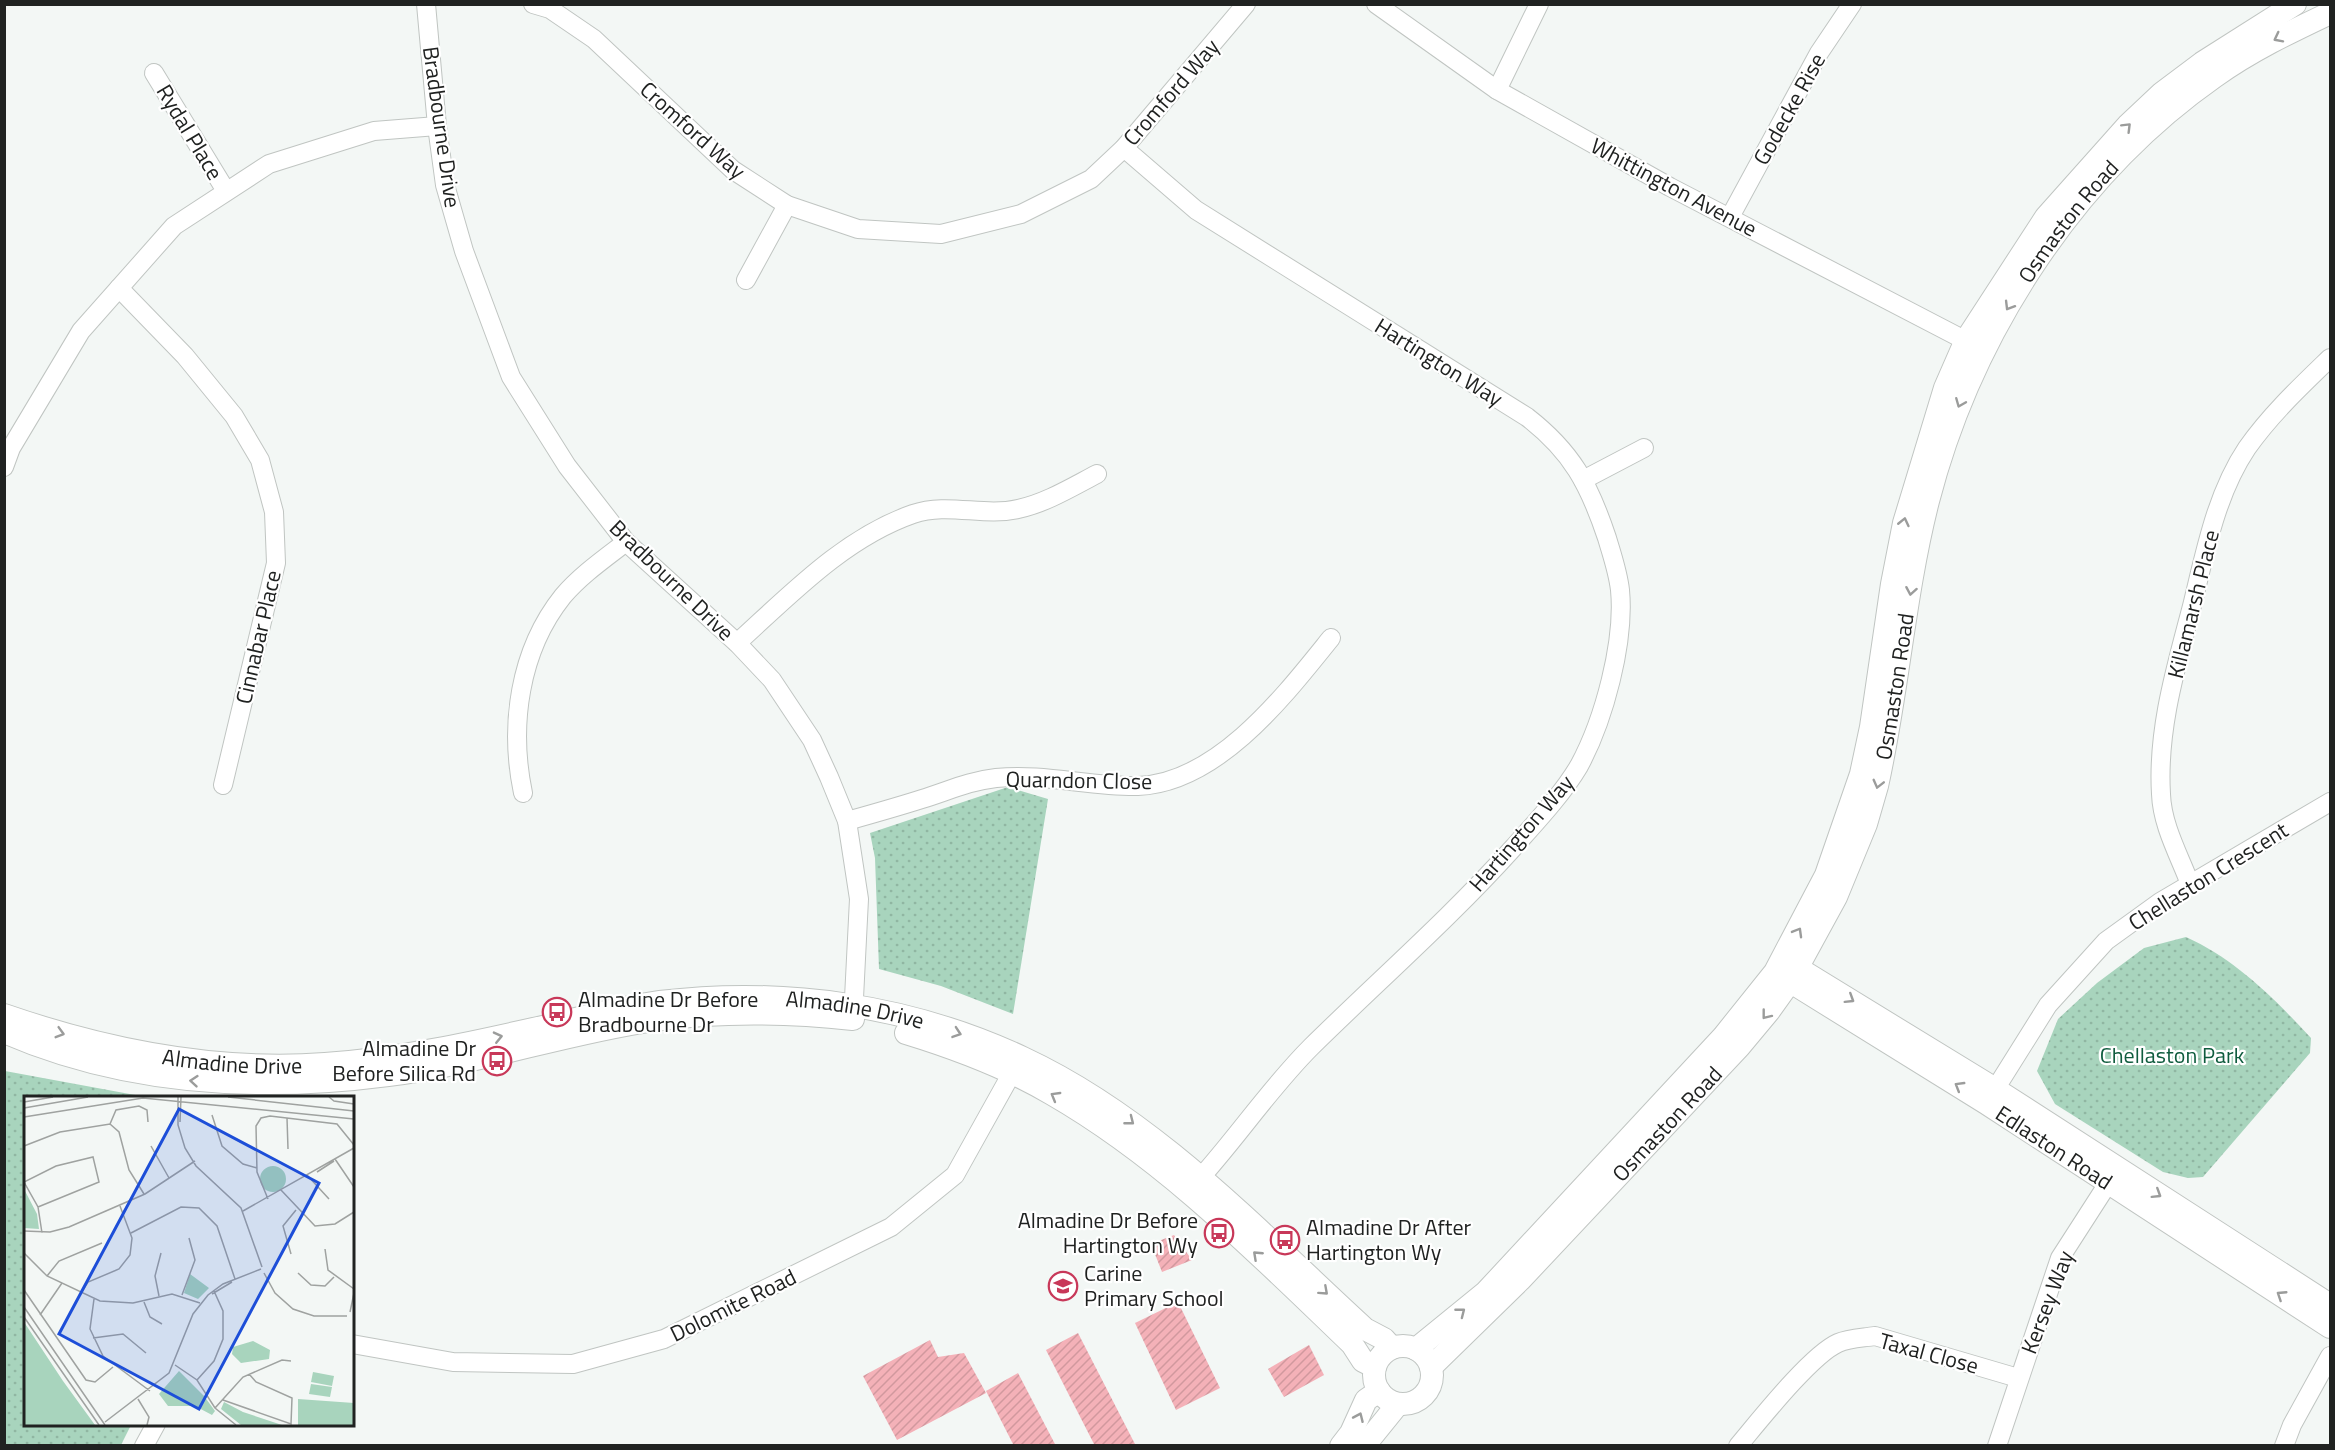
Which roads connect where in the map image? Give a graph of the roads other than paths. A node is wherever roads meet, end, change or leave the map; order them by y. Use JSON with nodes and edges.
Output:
{"nodes":[{"id":1,"x":426,"y":4,"type":"edge"},
{"id":2,"x":533,"y":4,"type":"edge"},
{"id":3,"x":1246,"y":4,"type":"edge"},
{"id":4,"x":1376,"y":4,"type":"edge"},
{"id":5,"x":1539,"y":4,"type":"edge"},
{"id":6,"x":1852,"y":4,"type":"edge"},
{"id":7,"x":2295,"y":4,"type":"edge"},
{"id":8,"x":2331,"y":13,"type":"edge"},
{"id":9,"x":154,"y":73,"type":"dead end"},
{"id":10,"x":1497,"y":90,"type":"junction"},
{"id":11,"x":437,"y":126,"type":"junction"},
{"id":12,"x":1124,"y":148,"type":"junction"},
{"id":13,"x":226,"y":191,"type":"junction"},
{"id":14,"x":787,"y":205,"type":"junction"},
{"id":15,"x":1730,"y":217,"type":"junction"},
{"id":16,"x":746,"y":280,"type":"dead end"},
{"id":17,"x":119,"y":288,"type":"junction"},
{"id":18,"x":1975,"y":345,"type":"junction"},
{"id":19,"x":2331,"y":358,"type":"edge"},
{"id":20,"x":1644,"y":448,"type":"dead end"},
{"id":21,"x":4,"y":468,"type":"edge"},
{"id":22,"x":1097,"y":474,"type":"dead end"},
{"id":23,"x":1583,"y":480,"type":"junction"},
{"id":24,"x":626,"y":542,"type":"junction"},
{"id":25,"x":1332,"y":638,"type":"dead end"},
{"id":26,"x":736,"y":643,"type":"junction"},
{"id":27,"x":223,"y":785,"type":"dead end"},
{"id":28,"x":523,"y":793,"type":"dead end"},
{"id":29,"x":2331,"y":801,"type":"edge"},
{"id":30,"x":848,"y":821,"type":"junction"},
{"id":31,"x":2190,"y":884,"type":"junction"},
{"id":32,"x":1786,"y":970,"type":"junction"},
{"id":33,"x":854,"y":1012,"type":"junction"},
{"id":34,"x":4,"y":1015,"type":"edge"},
{"id":35,"x":4,"y":1032,"type":"edge"},
{"id":36,"x":1016,"y":1065,"type":"junction"},
{"id":37,"x":252,"y":1082,"type":"edge"},
{"id":38,"x":1990,"y":1096,"type":"junction"},
{"id":39,"x":2113,"y":1176,"type":"junction"},
{"id":40,"x":1194,"y":1185,"type":"junction"},
{"id":41,"x":2331,"y":1305,"type":"edge"},
{"id":42,"x":2331,"y":1327,"type":"edge"},
{"id":43,"x":354,"y":1344,"type":"edge"},
{"id":44,"x":1392,"y":1348,"type":"junction"},
{"id":45,"x":1416,"y":1349,"type":"junction"},
{"id":46,"x":2331,"y":1356,"type":"edge"},
{"id":47,"x":1375,"y":1366,"type":"junction"},
{"id":48,"x":1431,"y":1367,"type":"junction"},
{"id":49,"x":2018,"y":1377,"type":"junction"},
{"id":50,"x":1378,"y":1391,"type":"junction"},
{"id":51,"x":1398,"y":1404,"type":"junction"},
{"id":52,"x":155,"y":1426,"type":"edge"},
{"id":53,"x":144,"y":1446,"type":"edge"},
{"id":54,"x":1341,"y":1446,"type":"edge"},
{"id":55,"x":1364,"y":1446,"type":"edge"},
{"id":56,"x":1738,"y":1446,"type":"edge"},
{"id":57,"x":1997,"y":1446,"type":"edge"},
{"id":58,"x":2284,"y":1446,"type":"edge"}],
"edges":[{"from":1,"to":11,"type":"street","name":"Bradbourne Drive"},
{"from":2,"to":14,"type":"street","name":"Cromford Way"},
{"from":3,"to":12,"type":"street","name":"Cromford Way"},
{"from":4,"to":10,"type":"street","name":"Whittington Avenue"},
{"from":5,"to":10,"type":"street"},
{"from":6,"to":15,"type":"street","name":"Godecke Rise"},
{"from":18,"to":7,"type":"street","name":"Osmaston Road","one_way":true},
{"from":8,"to":18,"type":"street","name":"Osmaston Road","one_way":true},
{"from":9,"to":13,"type":"street","name":"Rydal Place"},
{"from":10,"to":15,"type":"street","name":"Whittington Avenue"},
{"from":11,"to":13,"type":"street"},
{"from":11,"to":24,"type":"street","name":"Bradbourne Drive"},
{"from":12,"to":14,"type":"street","name":"Cromford Way"},
{"from":12,"to":23,"type":"street","name":"Hartington Way"},
{"from":13,"to":17,"type":"street"},
{"from":14,"to":16,"type":"street"},
{"from":15,"to":18,"type":"street","name":"Whittington Avenue"},
{"from":17,"to":21,"type":"street"},
{"from":17,"to":27,"type":"street","name":"Cinnabar Place"},
{"from":18,"to":32,"type":"street","name":"Osmaston Road"},
{"from":19,"to":31,"type":"street","name":"Killamarsh Place"},
{"from":20,"to":23,"type":"street"},
{"from":22,"to":26,"type":"street"},
{"from":23,"to":40,"type":"street","name":"Hartington Way"},
{"from":24,"to":26,"type":"street","name":"Bradbourne Drive"},
{"from":24,"to":28,"type":"street"},
{"from":25,"to":30,"type":"street","name":"Quarndon Close"},
{"from":26,"to":30,"type":"street","name":"Bradbourne Drive"},
{"from":29,"to":31,"type":"street","name":"Chellaston Crescent"},
{"from":30,"to":33,"type":"street","name":"Bradbourne Drive"},
{"from":31,"to":38,"type":"street","name":"Chellaston Crescent"},
{"from":32,"to":38,"type":"street","name":"Edlaston Road"},
{"from":45,"to":32,"type":"street","name":"Osmaston Road","one_way":true},
{"from":32,"to":48,"type":"street","name":"Osmaston Road","one_way":true},
{"from":33,"to":36,"type":"street","name":"Almadine Drive"},
{"from":33,"to":37,"type":"street","name":"Almadine Drive"},
{"from":34,"to":37,"type":"street","name":"Almadine Drive","one_way":true},
{"from":37,"to":35,"type":"street","name":"Almadine Drive","one_way":true},
{"from":36,"to":40,"type":"street","name":"Almadine Drive"},
{"from":36,"to":43,"type":"street","name":"Dolomite Road"},
{"from":38,"to":39,"type":"street","name":"Edlaston Road"},
{"from":39,"to":41,"type":"street","name":"Edlaston Road","one_way":true},
{"from":42,"to":39,"type":"street","name":"Edlaston Road","one_way":true},
{"from":39,"to":49,"type":"street","name":"Kersey Way"},
{"from":40,"to":44,"type":"street","name":"Almadine Drive","one_way":true},
{"from":47,"to":40,"type":"street","name":"Almadine Drive","one_way":true},
{"from":44,"to":45,"type":"street"},
{"from":44,"to":47,"type":"street"},
{"from":45,"to":48,"type":"street"},
{"from":46,"to":58,"type":"street"},
{"from":47,"to":50,"type":"street"},
{"from":48,"to":51,"type":"street"},
{"from":49,"to":56,"type":"street","name":"Taxal Close"},
{"from":49,"to":57,"type":"street","name":"Kersey Way"},
{"from":50,"to":51,"type":"street"},
{"from":54,"to":50,"type":"street","one_way":true},
{"from":51,"to":55,"type":"street"},
{"from":52,"to":53,"type":"street"}]}
